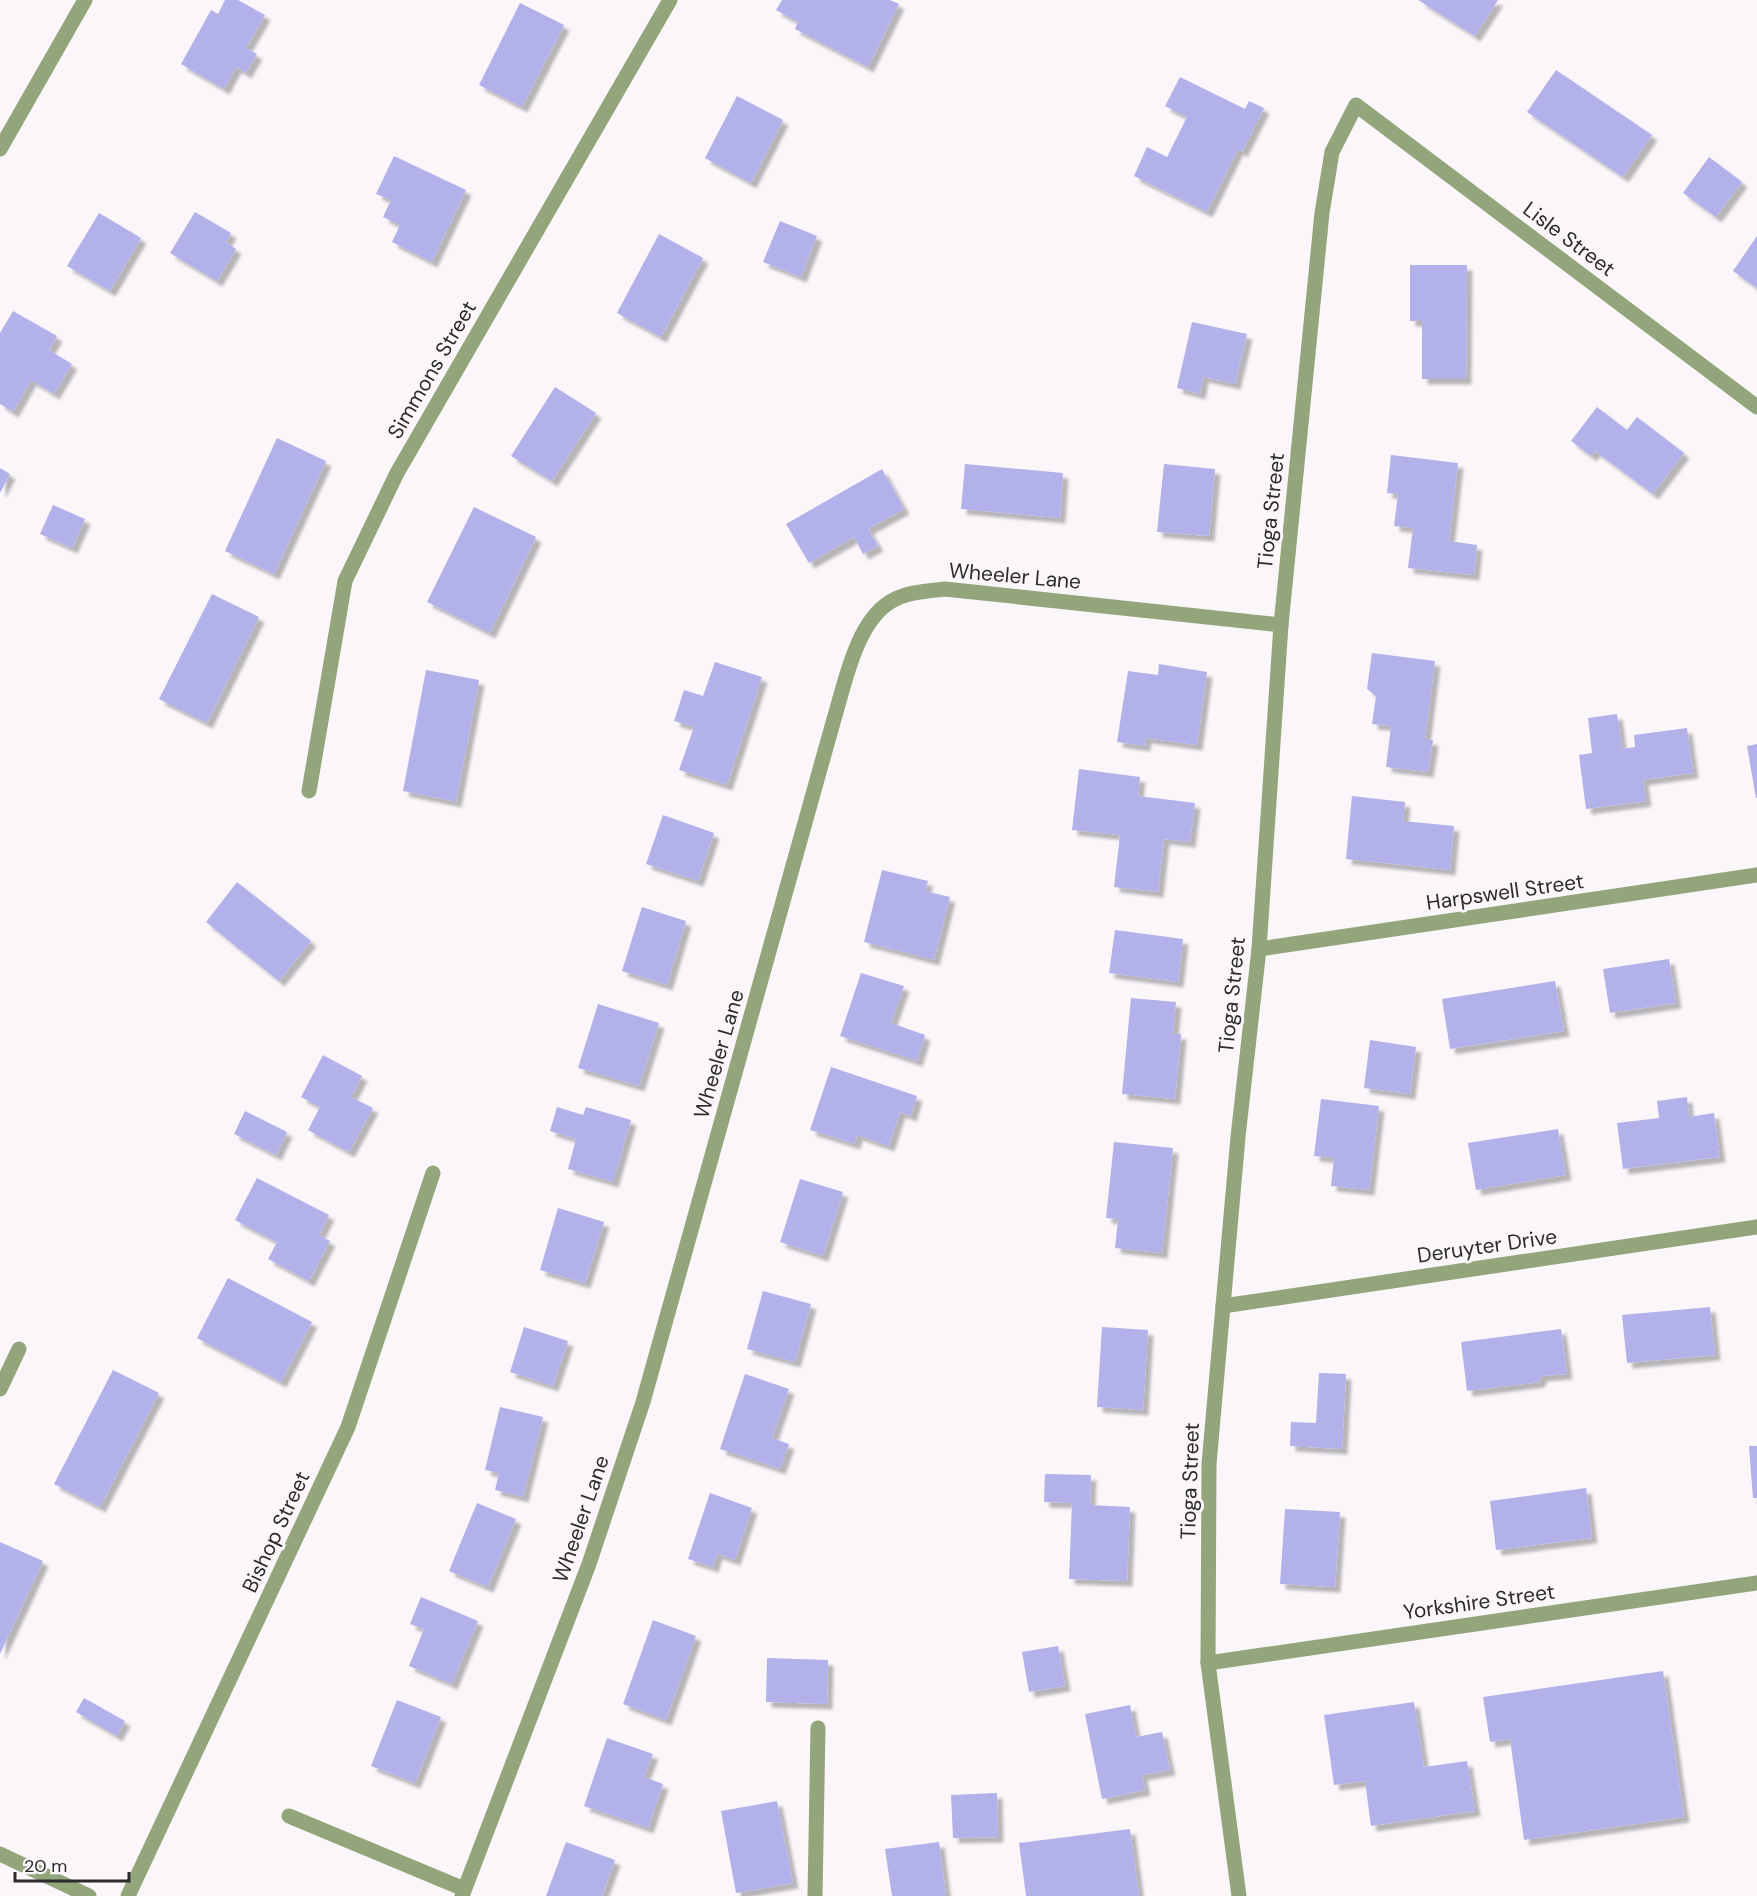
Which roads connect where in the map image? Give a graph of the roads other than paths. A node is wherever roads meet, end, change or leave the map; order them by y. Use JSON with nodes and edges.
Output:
{"nodes":[{"id":1,"x":85,"y":0,"type":"edge"},
{"id":2,"x":670,"y":0,"type":"edge"},
{"id":3,"x":1356,"y":105,"type":"joint"},
{"id":4,"x":0,"y":148,"type":"edge"},
{"id":5,"x":1757,"y":407,"type":"edge"},
{"id":6,"x":1281,"y":625,"type":"junction"},
{"id":7,"x":309,"y":791,"type":"dead end"},
{"id":8,"x":1757,"y":876,"type":"edge"},
{"id":9,"x":1258,"y":949,"type":"junction"},
{"id":10,"x":433,"y":1173,"type":"dead end"},
{"id":11,"x":1757,"y":1227,"type":"edge"},
{"id":12,"x":1223,"y":1306,"type":"junction"},
{"id":13,"x":19,"y":1349,"type":"dead end"},
{"id":14,"x":0,"y":1389,"type":"edge"},
{"id":15,"x":1757,"y":1583,"type":"edge"},
{"id":16,"x":1208,"y":1663,"type":"junction"},
{"id":17,"x":818,"y":1728,"type":"dead end"},
{"id":18,"x":288,"y":1816,"type":"dead end"},
{"id":19,"x":0,"y":1854,"type":"edge"},
{"id":20,"x":463,"y":1892,"type":"edge"},
{"id":21,"x":89,"y":1896,"type":"edge"},
{"id":22,"x":128,"y":1896,"type":"edge"},
{"id":23,"x":815,"y":1896,"type":"edge"},
{"id":24,"x":1239,"y":1896,"type":"edge"}],
"edges":[{"from":1,"to":4,"type":"street"},
{"from":2,"to":7,"type":"street","name":"Simmons Street"},
{"from":3,"to":5,"type":"street","name":"Lisle Street"},
{"from":3,"to":6,"type":"street","name":"Tioga Street"},
{"from":6,"to":9,"type":"street","name":"Tioga Street"},
{"from":6,"to":20,"type":"street","name":"Wheeler Lane"},
{"from":8,"to":9,"type":"street","name":"Harpswell Street"},
{"from":9,"to":12,"type":"street","name":"Tioga Street"},
{"from":10,"to":22,"type":"street","name":"Bishop Street"},
{"from":11,"to":12,"type":"street","name":"Deruyter Drive"},
{"from":12,"to":16,"type":"street","name":"Tioga Street"},
{"from":13,"to":14,"type":"street"},
{"from":15,"to":16,"type":"street","name":"Yorkshire Street"},
{"from":16,"to":24,"type":"street","name":"Tioga Street"},
{"from":17,"to":23,"type":"street"},
{"from":18,"to":20,"type":"street"},
{"from":19,"to":21,"type":"street"}]}
